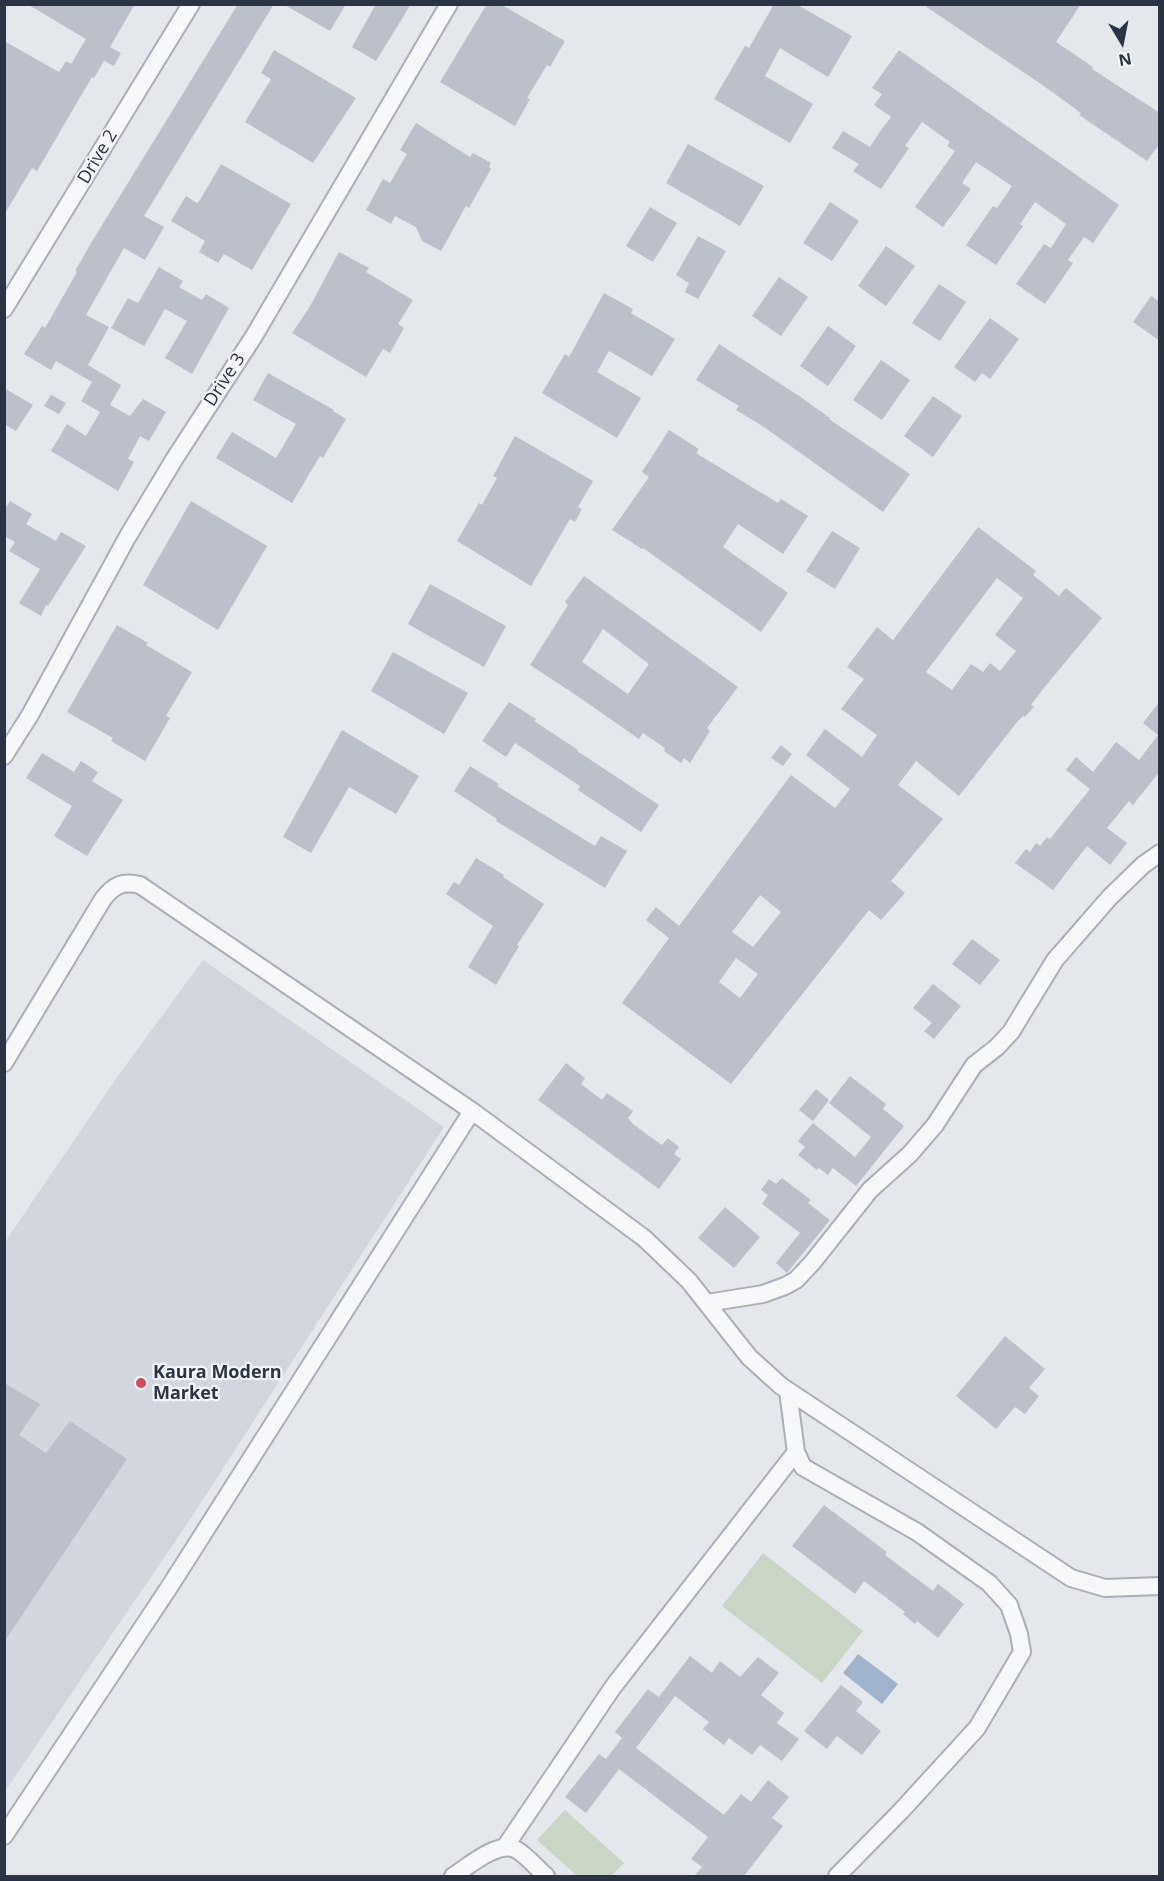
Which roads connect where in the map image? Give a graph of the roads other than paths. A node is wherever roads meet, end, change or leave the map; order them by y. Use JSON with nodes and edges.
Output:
{"nodes":[{"id":1,"x":191,"y":4,"type":"edge"},
{"id":2,"x":449,"y":4,"type":"edge"},
{"id":3,"x":4,"y":309,"type":"edge"},
{"id":4,"x":4,"y":756,"type":"edge"},
{"id":5,"x":1160,"y":853,"type":"edge"},
{"id":6,"x":4,"y":1064,"type":"edge"},
{"id":7,"x":472,"y":1112,"type":"junction"},
{"id":8,"x":707,"y":1304,"type":"junction"},
{"id":9,"x":788,"y":1391,"type":"junction"},
{"id":10,"x":796,"y":1452,"type":"junction"},
{"id":11,"x":1160,"y":1586,"type":"edge"},
{"id":12,"x":4,"y":1836,"type":"edge"},
{"id":13,"x":505,"y":1847,"type":"junction"},
{"id":14,"x":453,"y":1876,"type":"edge"},
{"id":15,"x":546,"y":1876,"type":"edge"},
{"id":16,"x":837,"y":1876,"type":"edge"}],
"edges":[{"from":1,"to":3,"type":"street","name":"Drive 2"},
{"from":2,"to":4,"type":"street","name":"Drive 3"},
{"from":5,"to":8,"type":"street"},
{"from":6,"to":7,"type":"street"},
{"from":7,"to":8,"type":"street"},
{"from":7,"to":12,"type":"street"},
{"from":8,"to":9,"type":"street"},
{"from":9,"to":10,"type":"street"},
{"from":9,"to":11,"type":"street"},
{"from":10,"to":13,"type":"street"},
{"from":10,"to":16,"type":"street"},
{"from":13,"to":14,"type":"street"},
{"from":13,"to":15,"type":"street"}]}
